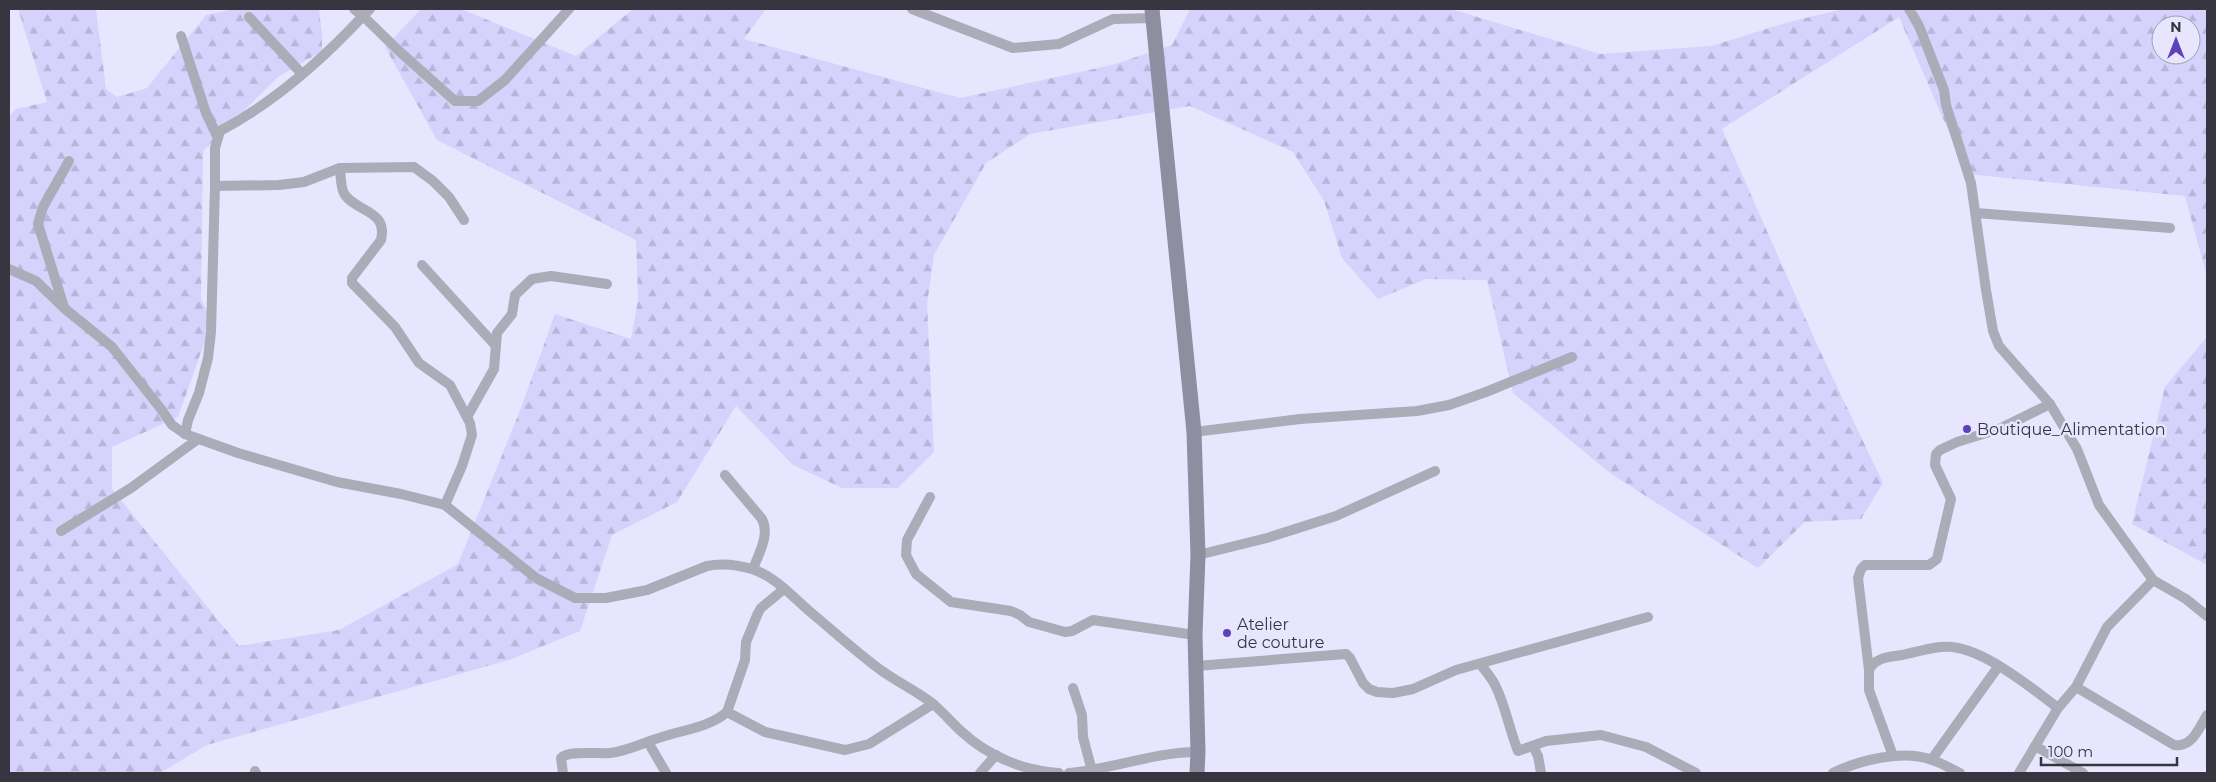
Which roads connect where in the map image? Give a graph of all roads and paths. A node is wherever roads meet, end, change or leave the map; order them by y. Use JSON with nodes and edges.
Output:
{"nodes":[{"id":1,"x":354,"y":9,"type":"edge"},
{"id":2,"x":569,"y":9,"type":"edge"},
{"id":3,"x":912,"y":9,"type":"edge"},
{"id":4,"x":1908,"y":9,"type":"edge"},
{"id":5,"x":367,"y":12,"type":"edge"},
{"id":6,"x":1152,"y":14,"type":"edge"},
{"id":7,"x":249,"y":17,"type":"dead end"},
{"id":8,"x":181,"y":36,"type":"dead end"},
{"id":9,"x":302,"y":74,"type":"junction"},
{"id":10,"x":218,"y":138,"type":"junction"},
{"id":11,"x":69,"y":161,"type":"dead end"},
{"id":12,"x":340,"y":168,"type":"junction"},
{"id":13,"x":216,"y":186,"type":"junction"},
{"id":14,"x":1976,"y":213,"type":"junction"},
{"id":15,"x":464,"y":220,"type":"dead end"},
{"id":16,"x":2170,"y":228,"type":"dead end"},
{"id":17,"x":422,"y":265,"type":"dead end"},
{"id":18,"x":9,"y":269,"type":"edge"},
{"id":19,"x":607,"y":284,"type":"dead end"},
{"id":20,"x":64,"y":308,"type":"junction"},
{"id":21,"x":496,"y":346,"type":"junction"},
{"id":22,"x":1572,"y":357,"type":"dead end"},
{"id":23,"x":2050,"y":404,"type":"junction"},
{"id":24,"x":467,"y":417,"type":"junction"},
{"id":25,"x":1194,"y":432,"type":"junction"},
{"id":26,"x":185,"y":434,"type":"junction"},
{"id":27,"x":198,"y":439,"type":"junction"},
{"id":28,"x":1435,"y":471,"type":"dead end"},
{"id":29,"x":725,"y":475,"type":"dead end"},
{"id":30,"x":930,"y":497,"type":"dead end"},
{"id":31,"x":445,"y":505,"type":"junction"},
{"id":32,"x":61,"y":531,"type":"dead end"},
{"id":33,"x":1198,"y":556,"type":"junction"},
{"id":34,"x":753,"y":569,"type":"junction"},
{"id":35,"x":2153,"y":580,"type":"junction"},
{"id":36,"x":784,"y":589,"type":"junction"},
{"id":37,"x":2207,"y":616,"type":"edge"},
{"id":38,"x":1648,"y":617,"type":"dead end"},
{"id":39,"x":1195,"y":635,"type":"junction"},
{"id":40,"x":1480,"y":664,"type":"junction"},
{"id":41,"x":1196,"y":666,"type":"junction"},
{"id":42,"x":1998,"y":667,"type":"junction"},
{"id":43,"x":1869,"y":670,"type":"junction"},
{"id":44,"x":2076,"y":687,"type":"junction"},
{"id":45,"x":1073,"y":688,"type":"dead end"},
{"id":46,"x":933,"y":704,"type":"junction"},
{"id":47,"x":2058,"y":708,"type":"junction"},
{"id":48,"x":727,"y":712,"type":"junction"},
{"id":49,"x":2207,"y":715,"type":"edge"},
{"id":50,"x":648,"y":742,"type":"junction"},
{"id":51,"x":1533,"y":746,"type":"junction"},
{"id":52,"x":2035,"y":746,"type":"junction"},
{"id":53,"x":1198,"y":752,"type":"junction"},
{"id":54,"x":996,"y":755,"type":"junction"},
{"id":55,"x":1893,"y":756,"type":"junction"},
{"id":56,"x":1932,"y":759,"type":"junction"},
{"id":57,"x":1092,"y":771,"type":"junction"},
{"id":58,"x":563,"y":773,"type":"edge"},
{"id":59,"x":666,"y":773,"type":"edge"},
{"id":60,"x":980,"y":773,"type":"edge"},
{"id":61,"x":1059,"y":773,"type":"edge"},
{"id":62,"x":1069,"y":773,"type":"edge"},
{"id":63,"x":1197,"y":773,"type":"edge"},
{"id":64,"x":1541,"y":773,"type":"edge"},
{"id":65,"x":1696,"y":773,"type":"edge"},
{"id":66,"x":1833,"y":773,"type":"edge"},
{"id":67,"x":1960,"y":773,"type":"edge"},
{"id":68,"x":2019,"y":773,"type":"edge"},
{"id":69,"x":2083,"y":773,"type":"edge"}],
"edges":[{"from":1,"to":5,"type":"street"},
{"from":2,"to":5,"type":"street"},
{"from":3,"to":6,"type":"street"},
{"from":4,"to":14,"type":"street"},
{"from":5,"to":9,"type":"street"},
{"from":6,"to":25,"type":"main road"},
{"from":7,"to":9,"type":"street"},
{"from":8,"to":10,"type":"street"},
{"from":9,"to":10,"type":"street"},
{"from":10,"to":13,"type":"street"},
{"from":11,"to":20,"type":"street"},
{"from":12,"to":13,"type":"street"},
{"from":12,"to":15,"type":"street"},
{"from":12,"to":24,"type":"street"},
{"from":13,"to":26,"type":"street"},
{"from":14,"to":16,"type":"street"},
{"from":14,"to":23,"type":"street"},
{"from":17,"to":21,"type":"street"},
{"from":18,"to":20,"type":"street"},
{"from":19,"to":21,"type":"street"},
{"from":20,"to":26,"type":"street"},
{"from":21,"to":24,"type":"street"},
{"from":22,"to":25,"type":"street"},
{"from":23,"to":35,"type":"street"},
{"from":23,"to":43,"type":"street"},
{"from":24,"to":31,"type":"street"},
{"from":25,"to":33,"type":"main road"},
{"from":26,"to":27,"type":"street"},
{"from":27,"to":31,"type":"street"},
{"from":27,"to":32,"type":"street"},
{"from":28,"to":33,"type":"street"},
{"from":29,"to":34,"type":"street"},
{"from":30,"to":39,"type":"street"},
{"from":31,"to":34,"type":"street"},
{"from":33,"to":39,"type":"main road"},
{"from":34,"to":36,"type":"street"},
{"from":35,"to":37,"type":"street"},
{"from":35,"to":44,"type":"street"},
{"from":36,"to":46,"type":"street"},
{"from":36,"to":48,"type":"street"},
{"from":38,"to":40,"type":"street"},
{"from":39,"to":41,"type":"main road"},
{"from":40,"to":41,"type":"street"},
{"from":40,"to":51,"type":"street"},
{"from":41,"to":53,"type":"main road"},
{"from":42,"to":43,"type":"street"},
{"from":42,"to":47,"type":"street"},
{"from":42,"to":56,"type":"street"},
{"from":43,"to":55,"type":"street"},
{"from":44,"to":47,"type":"street"},
{"from":44,"to":49,"type":"street"},
{"from":45,"to":57,"type":"street"},
{"from":46,"to":48,"type":"street"},
{"from":46,"to":54,"type":"street"},
{"from":47,"to":52,"type":"street"},
{"from":48,"to":50,"type":"street"},
{"from":50,"to":58,"type":"street"},
{"from":50,"to":59,"type":"street"},
{"from":51,"to":64,"type":"street"},
{"from":51,"to":65,"type":"street"},
{"from":52,"to":68,"type":"street"},
{"from":52,"to":69,"type":"street"},
{"from":53,"to":57,"type":"street"},
{"from":53,"to":63,"type":"main road"},
{"from":54,"to":60,"type":"street"},
{"from":54,"to":61,"type":"street"},
{"from":55,"to":56,"type":"street"},
{"from":55,"to":66,"type":"street"},
{"from":56,"to":67,"type":"street"},
{"from":57,"to":62,"type":"street"}]}
